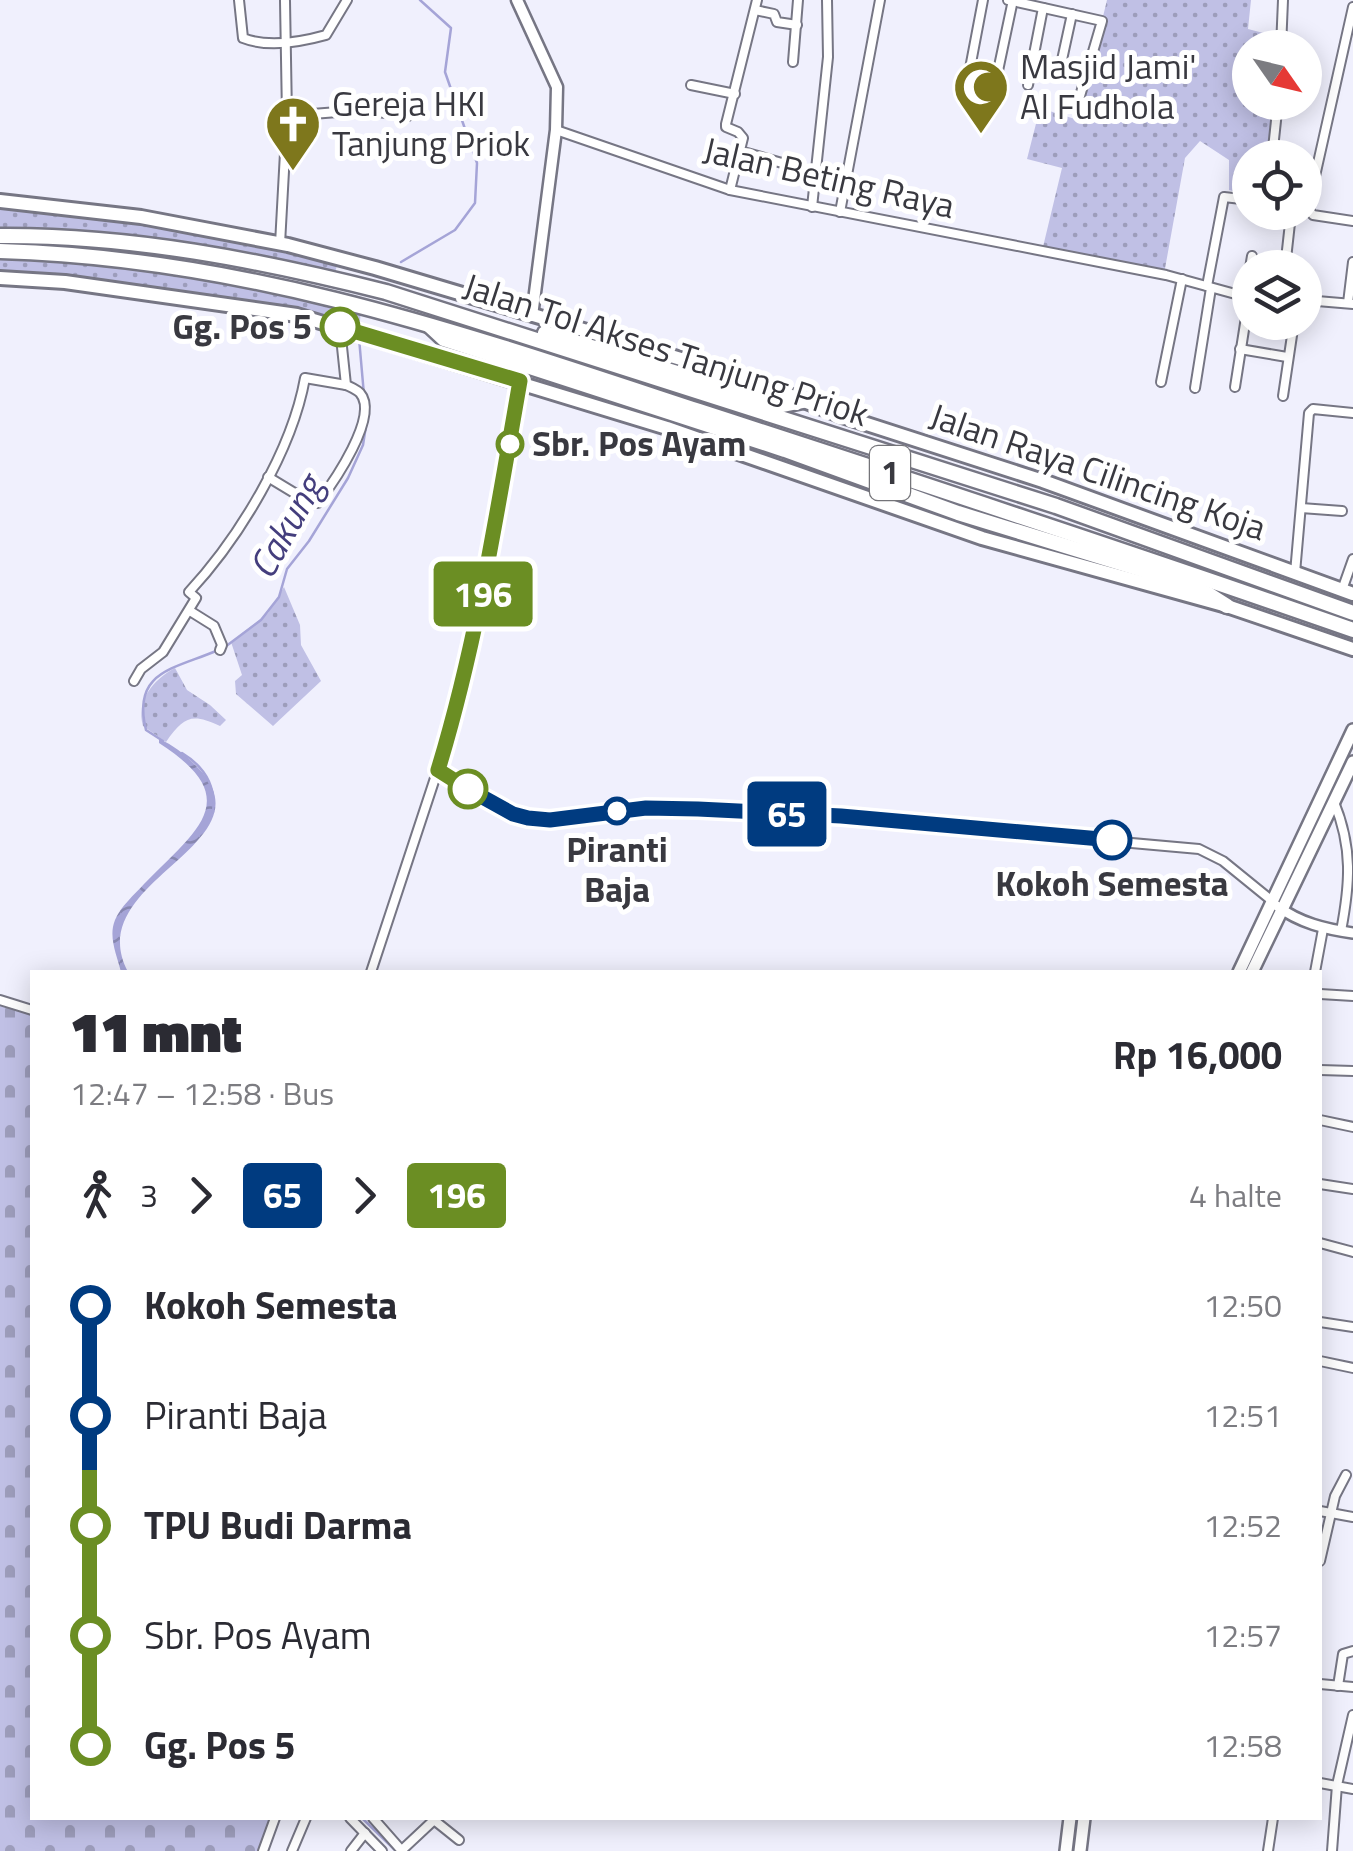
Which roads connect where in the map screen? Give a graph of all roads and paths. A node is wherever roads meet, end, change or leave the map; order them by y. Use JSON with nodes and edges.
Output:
{"nodes":[{"id":1,"x":239,"y":0,"type":"edge"},
{"id":2,"x":346,"y":0,"type":"edge"},
{"id":3,"x":517,"y":0,"type":"edge"},
{"id":4,"x":798,"y":0,"type":"edge"},
{"id":5,"x":826,"y":0,"type":"edge"},
{"id":6,"x":880,"y":0,"type":"edge"},
{"id":7,"x":983,"y":0,"type":"edge"},
{"id":8,"x":1283,"y":0,"type":"edge"},
{"id":9,"x":286,"y":1,"type":"edge"},
{"id":10,"x":1011,"y":1,"type":"edge"},
{"id":11,"x":756,"y":5,"type":"edge"},
{"id":12,"x":1353,"y":6,"type":"edge"},
{"id":13,"x":1043,"y":8,"type":"junction"},
{"id":14,"x":1072,"y":14,"type":"junction"},
{"id":15,"x":797,"y":24,"type":"junction"},
{"id":16,"x":1281,"y":30,"type":"edge"},
{"id":17,"x":284,"y":44,"type":"junction"},
{"id":18,"x":793,"y":62,"type":"dead end"},
{"id":19,"x":1060,"y":69,"type":"dead end"},
{"id":20,"x":966,"y":84,"type":"dead end"},
{"id":21,"x":691,"y":85,"type":"dead end"},
{"id":22,"x":996,"y":85,"type":"dead end"},
{"id":23,"x":1028,"y":85,"type":"dead end"},
{"id":24,"x":735,"y":94,"type":"junction"},
{"id":25,"x":1080,"y":96,"type":"dead end"},
{"id":26,"x":286,"y":116,"type":"junction"},
{"id":27,"x":408,"y":116,"type":"dead end"},
{"id":28,"x":556,"y":130,"type":"junction"},
{"id":29,"x":1322,"y":140,"type":"edge"},
{"id":30,"x":740,"y":150,"type":"junction"},
{"id":31,"x":782,"y":163,"type":"dead end"},
{"id":32,"x":730,"y":190,"type":"junction"},
{"id":33,"x":1232,"y":199,"type":"edge"},
{"id":34,"x":0,"y":201,"type":"edge"},
{"id":35,"x":812,"y":207,"type":"junction"},
{"id":36,"x":840,"y":212,"type":"junction"},
{"id":37,"x":1322,"y":216,"type":"edge"},
{"id":38,"x":1353,"y":220,"type":"edge"},
{"id":39,"x":0,"y":236,"type":"edge"},
{"id":40,"x":280,"y":244,"type":"junction"},
{"id":41,"x":0,"y":251,"type":"edge"},
{"id":42,"x":1353,"y":262,"type":"edge"},
{"id":43,"x":0,"y":278,"type":"edge"},
{"id":44,"x":1182,"y":279,"type":"junction"},
{"id":45,"x":1209,"y":287,"type":"junction"},
{"id":46,"x":1232,"y":293,"type":"edge"},
{"id":47,"x":1322,"y":301,"type":"edge"},
{"id":48,"x":1350,"y":303,"type":"edge"},
{"id":49,"x":532,"y":316,"type":"junction"},
{"id":50,"x":426,"y":322,"type":"junction"},
{"id":51,"x":342,"y":327,"type":"junction"},
{"id":52,"x":530,"y":337,"type":"junction"},
{"id":53,"x":1241,"y":340,"type":"edge"},
{"id":54,"x":1290,"y":340,"type":"edge"},
{"id":55,"x":1240,"y":349,"type":"junction"},
{"id":56,"x":1287,"y":357,"type":"junction"},
{"id":57,"x":520,"y":381,"type":"junction"},
{"id":58,"x":1161,"y":382,"type":"dead end"},
{"id":59,"x":346,"y":385,"type":"junction"},
{"id":60,"x":1234,"y":387,"type":"dead end"},
{"id":61,"x":1195,"y":388,"type":"dead end"},
{"id":62,"x":1283,"y":396,"type":"dead end"},
{"id":63,"x":803,"y":401,"type":"junction"},
{"id":64,"x":1353,"y":413,"type":"edge"},
{"id":65,"x":268,"y":477,"type":"junction"},
{"id":66,"x":1301,"y":508,"type":"junction"},
{"id":67,"x":1342,"y":510,"type":"dead end"},
{"id":68,"x":1353,"y":560,"type":"edge"},
{"id":69,"x":1296,"y":573,"type":"junction"},
{"id":70,"x":1348,"y":592,"type":"edge"},
{"id":71,"x":1227,"y":606,"type":"junction"},
{"id":72,"x":190,"y":611,"type":"junction"},
{"id":73,"x":1353,"y":613,"type":"edge"},
{"id":74,"x":1353,"y":630,"type":"edge"},
{"id":75,"x":1350,"y":647,"type":"edge"},
{"id":76,"x":220,"y":650,"type":"dead end"},
{"id":77,"x":134,"y":681,"type":"dead end"},
{"id":78,"x":1353,"y":730,"type":"edge"},
{"id":79,"x":1353,"y":762,"type":"edge"},
{"id":80,"x":438,"y":770,"type":"junction"},
{"id":81,"x":1334,"y":802,"type":"junction"},
{"id":82,"x":1271,"y":900,"type":"junction"},
{"id":83,"x":1282,"y":910,"type":"junction"},
{"id":84,"x":1324,"y":929,"type":"junction"},
{"id":85,"x":1341,"y":931,"type":"junction"},
{"id":86,"x":1353,"y":934,"type":"edge"},
{"id":87,"x":372,"y":970,"type":"edge"},
{"id":88,"x":1239,"y":970,"type":"edge"},
{"id":89,"x":1253,"y":970,"type":"edge"},
{"id":90,"x":1316,"y":970,"type":"edge"},
{"id":91,"x":1322,"y":994,"type":"edge"},
{"id":92,"x":1353,"y":996,"type":"edge"},
{"id":93,"x":0,"y":1000,"type":"edge"},
{"id":94,"x":30,"y":1009,"type":"edge"},
{"id":95,"x":1322,"y":1070,"type":"edge"},
{"id":96,"x":1353,"y":1071,"type":"edge"},
{"id":97,"x":1322,"y":1120,"type":"edge"},
{"id":98,"x":1353,"y":1126,"type":"edge"},
{"id":99,"x":1322,"y":1184,"type":"edge"},
{"id":100,"x":1353,"y":1189,"type":"edge"},
{"id":101,"x":1322,"y":1244,"type":"edge"},
{"id":102,"x":1353,"y":1252,"type":"edge"},
{"id":103,"x":1322,"y":1322,"type":"edge"},
{"id":104,"x":1353,"y":1326,"type":"edge"},
{"id":105,"x":1322,"y":1361,"type":"edge"},
{"id":106,"x":1353,"y":1368,"type":"edge"},
{"id":107,"x":1346,"y":1475,"type":"dead end"},
{"id":108,"x":1322,"y":1511,"type":"edge"},
{"id":109,"x":1332,"y":1513,"type":"junction"},
{"id":110,"x":1353,"y":1517,"type":"edge"},
{"id":111,"x":1322,"y":1553,"type":"edge"},
{"id":112,"x":1353,"y":1652,"type":"edge"},
{"id":113,"x":1322,"y":1684,"type":"edge"},
{"id":114,"x":1338,"y":1686,"type":"junction"},
{"id":115,"x":1353,"y":1687,"type":"edge"},
{"id":116,"x":1353,"y":1715,"type":"edge"},
{"id":117,"x":1322,"y":1783,"type":"edge"},
{"id":118,"x":1337,"y":1786,"type":"junction"},
{"id":119,"x":1353,"y":1790,"type":"edge"},
{"id":120,"x":275,"y":1820,"type":"edge"},
{"id":121,"x":305,"y":1820,"type":"edge"},
{"id":122,"x":352,"y":1820,"type":"edge"},
{"id":123,"x":374,"y":1820,"type":"edge"},
{"id":124,"x":1070,"y":1820,"type":"edge"},
{"id":125,"x":1084,"y":1820,"type":"edge"},
{"id":126,"x":1273,"y":1820,"type":"edge"},
{"id":127,"x":365,"y":1833,"type":"junction"},
{"id":128,"x":459,"y":1840,"type":"dead end"},
{"id":129,"x":399,"y":1849,"type":"edge"},
{"id":130,"x":263,"y":1851,"type":"edge"},
{"id":131,"x":292,"y":1851,"type":"edge"},
{"id":132,"x":350,"y":1851,"type":"edge"},
{"id":133,"x":382,"y":1851,"type":"edge"},
{"id":134,"x":1066,"y":1851,"type":"edge"},
{"id":135,"x":1080,"y":1851,"type":"edge"},
{"id":136,"x":1268,"y":1851,"type":"edge"},
{"id":137,"x":1332,"y":1851,"type":"edge"}],
"edges":[{"from":1,"to":17,"type":"street"},
{"from":2,"to":17,"type":"street"},
{"from":3,"to":28,"type":"main road"},
{"from":4,"to":15,"type":"street"},
{"from":5,"to":35,"type":"street"},
{"from":6,"to":36,"type":"street"},
{"from":7,"to":20,"type":"street"},
{"from":8,"to":16,"type":"street"},
{"from":9,"to":17,"type":"street"},
{"from":10,"to":13,"type":"street"},
{"from":10,"to":22,"type":"street"},
{"from":11,"to":15,"type":"street"},
{"from":11,"to":24,"type":"street"},
{"from":12,"to":29,"type":"street"},
{"from":13,"to":14,"type":"street"},
{"from":13,"to":23,"type":"street"},
{"from":14,"to":19,"type":"street"},
{"from":14,"to":25,"type":"street"},
{"from":15,"to":18,"type":"street"},
{"from":17,"to":26,"type":"street"},
{"from":21,"to":24,"type":"street"},
{"from":24,"to":30,"type":"street"},
{"from":26,"to":27,"type":"street"},
{"from":26,"to":40,"type":"street"},
{"from":28,"to":32,"type":"street","name":"Jalan Beting Raya"},
{"from":28,"to":49,"type":"main road"},
{"from":30,"to":31,"type":"street"},
{"from":30,"to":32,"type":"street"},
{"from":32,"to":35,"type":"street","name":"Jalan Beting Raya"},
{"from":33,"to":45,"type":"street"},
{"from":34,"to":40,"type":"highway","name":"Jalan Raya Cilincing Koja"},
{"from":35,"to":36,"type":"street","name":"Jalan Beting Raya"},
{"from":36,"to":44,"type":"street","name":"Jalan Beting Raya"},
{"from":37,"to":38,"type":"street"},
{"from":39,"to":52,"type":"highway","name":"Jalan Tol Akses Tanjung Priok","number":"1"},
{"from":40,"to":49,"type":"highway","name":"Jalan Raya Cilincing Koja"},
{"from":41,"to":50,"type":"highway","name":"Jalan Tol Akses Tanjung Priok","number":"1"},
{"from":42,"to":48,"type":"street"},
{"from":43,"to":51,"type":"highway"},
{"from":44,"to":45,"type":"street","name":"Jalan Beting Raya"},
{"from":44,"to":58,"type":"street"},
{"from":45,"to":46,"type":"street","name":"Jalan Beting Raya"},
{"from":45,"to":61,"type":"street"},
{"from":47,"to":48,"type":"street"},
{"from":49,"to":63,"type":"highway","name":"Jalan Raya Cilincing Koja"},
{"from":50,"to":71,"type":"highway"},
{"from":50,"to":74,"type":"highway","name":"Jalan Tol Akses Tanjung Priok","number":"1"},
{"from":51,"to":57,"type":"highway"},
{"from":51,"to":59,"type":"street"},
{"from":52,"to":63,"type":"highway"},
{"from":52,"to":73,"type":"highway","name":"Jalan Tol Akses Tanjung Priok","number":"1"},
{"from":53,"to":55,"type":"street"},
{"from":54,"to":56,"type":"street"},
{"from":55,"to":56,"type":"street"},
{"from":55,"to":60,"type":"street"},
{"from":56,"to":62,"type":"street"},
{"from":57,"to":71,"type":"highway"},
{"from":57,"to":80,"type":"street"},
{"from":59,"to":65,"type":"street"},
{"from":59,"to":65,"type":"street"},
{"from":63,"to":69,"type":"highway","name":"Jalan Raya Cilincing Koja"},
{"from":64,"to":66,"type":"street"},
{"from":65,"to":72,"type":"street"},
{"from":66,"to":67,"type":"street"},
{"from":66,"to":69,"type":"street"},
{"from":68,"to":70,"type":"street"},
{"from":69,"to":70,"type":"highway","name":"Jalan Raya Cilincing Koja"},
{"from":71,"to":75,"type":"highway"},
{"from":72,"to":76,"type":"street"},
{"from":72,"to":77,"type":"street"},
{"from":78,"to":82,"type":"main road"},
{"from":79,"to":81,"type":"main road"},
{"from":80,"to":82,"type":"street"},
{"from":80,"to":87,"type":"street"},
{"from":81,"to":83,"type":"main road"},
{"from":81,"to":85,"type":"street"},
{"from":82,"to":83,"type":"street"},
{"from":82,"to":88,"type":"main road"},
{"from":83,"to":84,"type":"street"},
{"from":83,"to":89,"type":"main road"},
{"from":84,"to":85,"type":"street"},
{"from":84,"to":90,"type":"street"},
{"from":85,"to":86,"type":"street"},
{"from":91,"to":92,"type":"street"},
{"from":93,"to":94,"type":"street"},
{"from":95,"to":96,"type":"street"},
{"from":97,"to":98,"type":"street"},
{"from":99,"to":100,"type":"street"},
{"from":101,"to":102,"type":"street"},
{"from":103,"to":104,"type":"street"},
{"from":105,"to":106,"type":"street"},
{"from":107,"to":109,"type":"street"},
{"from":108,"to":109,"type":"street"},
{"from":109,"to":110,"type":"street"},
{"from":109,"to":111,"type":"street"},
{"from":112,"to":114,"type":"street"},
{"from":113,"to":114,"type":"street"},
{"from":114,"to":115,"type":"street"},
{"from":116,"to":118,"type":"street"},
{"from":117,"to":118,"type":"street"},
{"from":118,"to":119,"type":"street"},
{"from":118,"to":137,"type":"street"},
{"from":120,"to":130,"type":"street"},
{"from":121,"to":131,"type":"street"},
{"from":122,"to":127,"type":"street"},
{"from":123,"to":129,"type":"street"},
{"from":124,"to":134,"type":"main road"},
{"from":125,"to":135,"type":"main road"},
{"from":126,"to":136,"type":"street"},
{"from":127,"to":132,"type":"street"},
{"from":127,"to":133,"type":"street"},
{"from":128,"to":129,"type":"street"}]}
